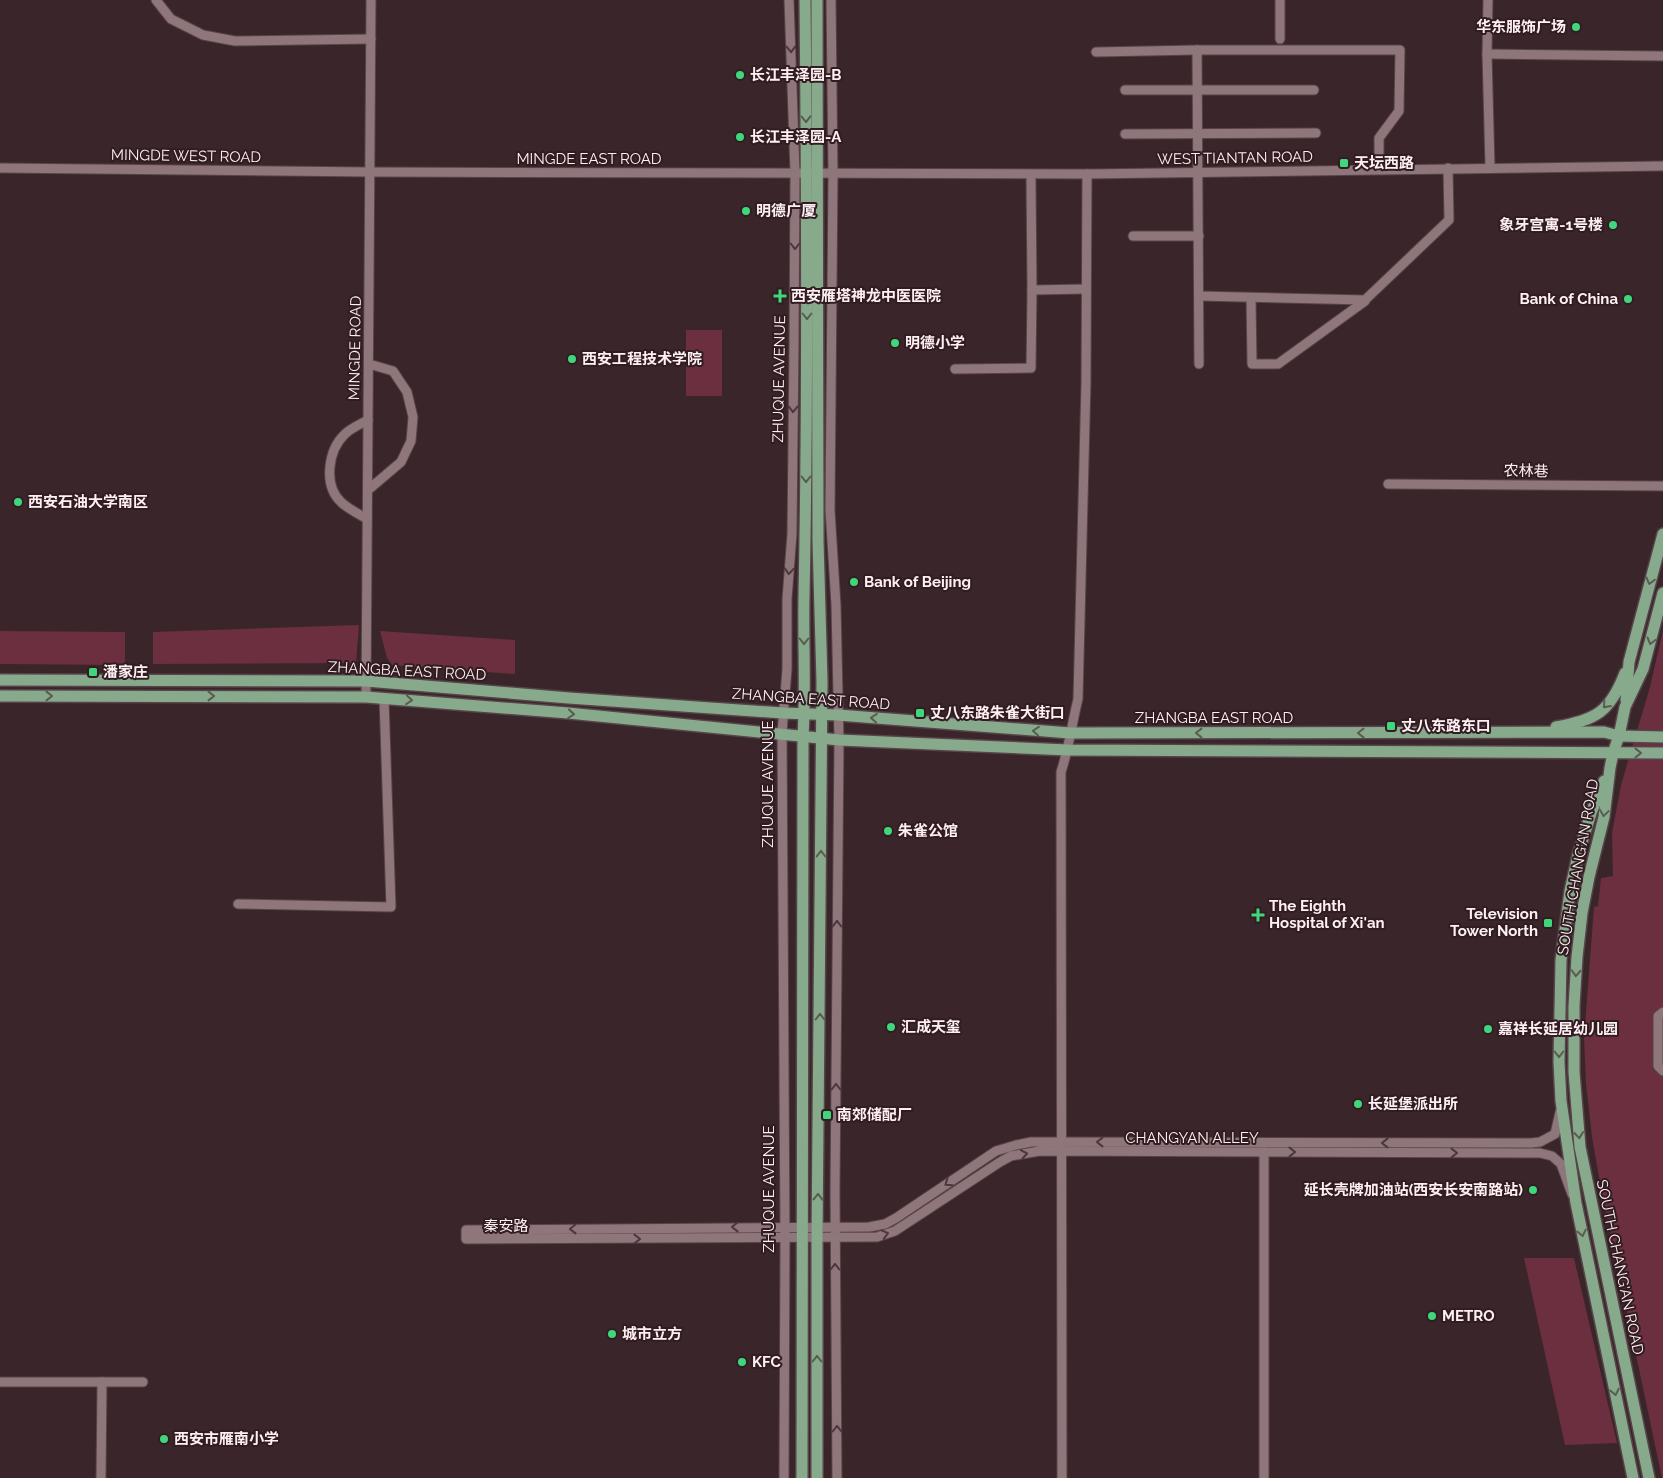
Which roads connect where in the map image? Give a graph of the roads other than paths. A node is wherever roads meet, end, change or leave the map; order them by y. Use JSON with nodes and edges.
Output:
{"nodes":[{"id":1,"x":156,"y":0,"type":"edge"},
{"id":2,"x":371,"y":0,"type":"edge"},
{"id":3,"x":789,"y":0,"type":"edge"},
{"id":4,"x":805,"y":0,"type":"edge"},
{"id":5,"x":817,"y":0,"type":"edge"},
{"id":6,"x":831,"y":0,"type":"edge"},
{"id":7,"x":1280,"y":0,"type":"edge"},
{"id":8,"x":1488,"y":0,"type":"edge"},
{"id":9,"x":1280,"y":39,"type":"dead end"},
{"id":10,"x":371,"y":40,"type":"junction"},
{"id":11,"x":1197,"y":50,"type":"junction"},
{"id":12,"x":1096,"y":52,"type":"dead end"},
{"id":13,"x":1487,"y":54,"type":"junction"},
{"id":14,"x":1663,"y":56,"type":"edge"},
{"id":15,"x":1125,"y":90,"type":"dead end"},
{"id":16,"x":1198,"y":90,"type":"junction"},
{"id":17,"x":1314,"y":90,"type":"dead end"},
{"id":18,"x":1125,"y":134,"type":"dead end"},
{"id":19,"x":1198,"y":134,"type":"junction"},
{"id":20,"x":1316,"y":134,"type":"dead end"},
{"id":21,"x":1663,"y":166,"type":"edge"},
{"id":22,"x":1490,"y":167,"type":"junction"},
{"id":23,"x":0,"y":168,"type":"edge"},
{"id":24,"x":1448,"y":168,"type":"junction"},
{"id":25,"x":1379,"y":169,"type":"junction"},
{"id":26,"x":371,"y":172,"type":"junction"},
{"id":27,"x":1199,"y":172,"type":"junction"},
{"id":28,"x":807,"y":174,"type":"junction"},
{"id":29,"x":832,"y":174,"type":"junction"},
{"id":30,"x":1087,"y":174,"type":"junction"},
{"id":31,"x":1031,"y":180,"type":"dead end"},
{"id":32,"x":1133,"y":236,"type":"dead end"},
{"id":33,"x":1199,"y":236,"type":"junction"},
{"id":34,"x":1032,"y":290,"type":"junction"},
{"id":35,"x":1086,"y":290,"type":"junction"},
{"id":36,"x":1199,"y":296,"type":"junction"},
{"id":37,"x":1251,"y":298,"type":"junction"},
{"id":38,"x":1365,"y":300,"type":"junction"},
{"id":39,"x":369,"y":364,"type":"junction"},
{"id":40,"x":1199,"y":364,"type":"dead end"},
{"id":41,"x":955,"y":369,"type":"dead end"},
{"id":42,"x":368,"y":420,"type":"junction"},
{"id":43,"x":1388,"y":484,"type":"dead end"},
{"id":44,"x":1663,"y":486,"type":"edge"},
{"id":45,"x":368,"y":490,"type":"junction"},
{"id":46,"x":367,"y":520,"type":"junction"},
{"id":47,"x":1663,"y":534,"type":"edge"},
{"id":48,"x":1663,"y":593,"type":"edge"},
{"id":49,"x":1629,"y":662,"type":"junction"},
{"id":50,"x":0,"y":680,"type":"edge"},
{"id":51,"x":366,"y":681,"type":"junction"},
{"id":52,"x":0,"y":696,"type":"edge"},
{"id":53,"x":366,"y":696,"type":"junction"},
{"id":54,"x":384,"y":698,"type":"junction"},
{"id":55,"x":1625,"y":707,"type":"junction"},
{"id":56,"x":784,"y":713,"type":"junction"},
{"id":57,"x":805,"y":714,"type":"junction"},
{"id":58,"x":821,"y":714,"type":"junction"},
{"id":59,"x":838,"y":715,"type":"junction"},
{"id":60,"x":1523,"y":732,"type":"junction"},
{"id":61,"x":782,"y":733,"type":"junction"},
{"id":62,"x":1070,"y":733,"type":"junction"},
{"id":63,"x":803,"y":736,"type":"junction"},
{"id":64,"x":1620,"y":736,"type":"junction"},
{"id":65,"x":1663,"y":737,"type":"edge"},
{"id":66,"x":822,"y":738,"type":"junction"},
{"id":67,"x":838,"y":740,"type":"junction"},
{"id":68,"x":1068,"y":750,"type":"junction"},
{"id":69,"x":1613,"y":753,"type":"junction"},
{"id":70,"x":1663,"y":753,"type":"edge"},
{"id":71,"x":1610,"y":768,"type":"junction"},
{"id":72,"x":238,"y":904,"type":"dead end"},
{"id":73,"x":1663,"y":1012,"type":"edge"},
{"id":74,"x":1663,"y":1071,"type":"edge"},
{"id":75,"x":1562,"y":1101,"type":"junction"},
{"id":76,"x":1062,"y":1142,"type":"junction"},
{"id":77,"x":1061,"y":1151,"type":"junction"},
{"id":78,"x":1264,"y":1152,"type":"junction"},
{"id":79,"x":1576,"y":1203,"type":"junction"},
{"id":80,"x":785,"y":1227,"type":"junction"},
{"id":81,"x":835,"y":1227,"type":"junction"},
{"id":82,"x":818,"y":1232,"type":"junction"},
{"id":83,"x":801,"y":1233,"type":"junction"},
{"id":84,"x":785,"y":1238,"type":"junction"},
{"id":85,"x":835,"y":1238,"type":"junction"},
{"id":86,"x":0,"y":1382,"type":"edge"},
{"id":87,"x":102,"y":1382,"type":"junction"},
{"id":88,"x":143,"y":1382,"type":"dead end"},
{"id":89,"x":101,"y":1478,"type":"edge"},
{"id":90,"x":784,"y":1478,"type":"edge"},
{"id":91,"x":802,"y":1478,"type":"edge"},
{"id":92,"x":817,"y":1478,"type":"edge"},
{"id":93,"x":837,"y":1478,"type":"edge"},
{"id":94,"x":1062,"y":1478,"type":"edge"},
{"id":95,"x":1264,"y":1478,"type":"edge"},
{"id":96,"x":1633,"y":1478,"type":"edge"},
{"id":97,"x":1649,"y":1478,"type":"edge"}],
"edges":[{"from":1,"to":10,"type":"street"},
{"from":2,"to":10,"type":"street","name":"MINGDE ROAD"},
{"from":3,"to":28,"type":"street","name":"ZHUQUE AVENUE","one_way":true},
{"from":4,"to":28,"type":"main road","name":"ZHUQUE AVENUE","one_way":true},
{"from":5,"to":28,"type":"main road","name":"ZHUQUE AVENUE"},
{"from":6,"to":29,"type":"street"},
{"from":7,"to":9,"type":"street"},
{"from":8,"to":13,"type":"street"},
{"from":10,"to":26,"type":"street","name":"MINGDE ROAD"},
{"from":11,"to":12,"type":"street"},
{"from":11,"to":16,"type":"street"},
{"from":11,"to":25,"type":"street"},
{"from":13,"to":14,"type":"street"},
{"from":13,"to":22,"type":"street"},
{"from":15,"to":16,"type":"street"},
{"from":16,"to":17,"type":"street"},
{"from":16,"to":19,"type":"street"},
{"from":18,"to":19,"type":"street"},
{"from":19,"to":20,"type":"street"},
{"from":19,"to":27,"type":"street"},
{"from":21,"to":22,"type":"street","name":"WEST TIANTAN ROAD"},
{"from":22,"to":24,"type":"street","name":"WEST TIANTAN ROAD"},
{"from":23,"to":26,"type":"street","name":"MINGDE WEST ROAD"},
{"from":24,"to":25,"type":"street","name":"WEST TIANTAN ROAD"},
{"from":24,"to":38,"type":"street"},
{"from":25,"to":27,"type":"street","name":"WEST TIANTAN ROAD"},
{"from":26,"to":28,"type":"street","name":"MINGDE EAST ROAD"},
{"from":26,"to":39,"type":"street","name":"MINGDE ROAD"},
{"from":27,"to":30,"type":"street","name":"WEST TIANTAN ROAD"},
{"from":27,"to":33,"type":"street"},
{"from":28,"to":29,"type":"street","name":"WEST TIANTAN ROAD"},
{"from":28,"to":56,"type":"street","name":"ZHUQUE AVENUE","one_way":true},
{"from":28,"to":57,"type":"main road","name":"ZHUQUE AVENUE","one_way":true},
{"from":28,"to":58,"type":"main road","name":"ZHUQUE AVENUE"},
{"from":29,"to":30,"type":"street","name":"WEST TIANTAN ROAD"},
{"from":29,"to":59,"type":"street"},
{"from":30,"to":35,"type":"street"},
{"from":31,"to":34,"type":"street"},
{"from":32,"to":33,"type":"street"},
{"from":33,"to":36,"type":"street"},
{"from":34,"to":35,"type":"street"},
{"from":34,"to":41,"type":"street"},
{"from":35,"to":62,"type":"street"},
{"from":36,"to":37,"type":"street"},
{"from":36,"to":40,"type":"street"},
{"from":37,"to":38,"type":"street"},
{"from":37,"to":38,"type":"street"},
{"from":39,"to":42,"type":"street","name":"MINGDE ROAD"},
{"from":39,"to":45,"type":"street"},
{"from":42,"to":45,"type":"street","name":"MINGDE ROAD"},
{"from":42,"to":46,"type":"street"},
{"from":43,"to":44,"type":"street","name":"农林巷"},
{"from":45,"to":46,"type":"street","name":"MINGDE ROAD"},
{"from":46,"to":51,"type":"street","name":"MINGDE ROAD"},
{"from":47,"to":49,"type":"main road","one_way":true},
{"from":48,"to":55,"type":"main road","name":"SOUTH CHANG'AN ROAD","one_way":true},
{"from":49,"to":55,"type":"main road"},
{"from":49,"to":60,"type":"main road","one_way":true},
{"from":50,"to":51,"type":"main road","name":"ZHANGBA EAST ROAD"},
{"from":51,"to":53,"type":"street","name":"MINGDE ROAD"},
{"from":51,"to":56,"type":"main road","name":"ZHANGBA EAST ROAD"},
{"from":52,"to":53,"type":"main road","name":"ZHANGBA EAST ROAD","one_way":true},
{"from":53,"to":54,"type":"main road","name":"ZHANGBA EAST ROAD"},
{"from":54,"to":61,"type":"main road","name":"ZHANGBA EAST ROAD","one_way":true},
{"from":54,"to":72,"type":"street"},
{"from":55,"to":64,"type":"main road","name":"SOUTH CHANG'AN ROAD"},
{"from":56,"to":57,"type":"main road","name":"ZHANGBA EAST ROAD"},
{"from":56,"to":61,"type":"street","name":"ZHUQUE AVENUE"},
{"from":57,"to":58,"type":"main road","name":"ZHANGBA EAST ROAD"},
{"from":57,"to":63,"type":"main road","name":"ZHUQUE AVENUE"},
{"from":58,"to":59,"type":"main road","name":"ZHANGBA EAST ROAD"},
{"from":58,"to":66,"type":"main road","name":"ZHUQUE AVENUE"},
{"from":62,"to":59,"type":"main road","name":"ZHANGBA EAST ROAD","one_way":true},
{"from":59,"to":67,"type":"street"},
{"from":60,"to":62,"type":"main road","name":"ZHANGBA EAST ROAD","one_way":true},
{"from":60,"to":64,"type":"main road","name":"ZHANGBA EAST ROAD"},
{"from":61,"to":63,"type":"main road","name":"ZHANGBA EAST ROAD"},
{"from":61,"to":80,"type":"street","name":"ZHUQUE AVENUE"},
{"from":62,"to":68,"type":"street"},
{"from":63,"to":66,"type":"main road","name":"ZHANGBA EAST ROAD"},
{"from":63,"to":83,"type":"main road","name":"ZHUQUE AVENUE"},
{"from":64,"to":65,"type":"main road","name":"ZHANGBA EAST ROAD"},
{"from":64,"to":69,"type":"main road","name":"SOUTH CHANG'AN ROAD"},
{"from":66,"to":67,"type":"main road","name":"ZHANGBA EAST ROAD"},
{"from":82,"to":66,"type":"main road","name":"ZHUQUE AVENUE","one_way":true},
{"from":67,"to":68,"type":"main road","name":"ZHANGBA EAST ROAD"},
{"from":81,"to":67,"type":"street","one_way":true},
{"from":68,"to":69,"type":"main road","name":"ZHANGBA EAST ROAD"},
{"from":68,"to":76,"type":"street"},
{"from":69,"to":70,"type":"main road","name":"ZHANGBA EAST ROAD","one_way":true},
{"from":69,"to":71,"type":"main road","name":"SOUTH CHANG'AN ROAD"},
{"from":71,"to":75,"type":"main road","one_way":true},
{"from":71,"to":97,"type":"main road","name":"SOUTH CHANG'AN ROAD","one_way":true},
{"from":73,"to":74,"type":"street"},
{"from":75,"to":76,"type":"street","name":"CHANGYAN ALLEY","one_way":true},
{"from":75,"to":79,"type":"main road"},
{"from":76,"to":77,"type":"street"},
{"from":76,"to":81,"type":"street","name":"CHANGYAN ALLEY","one_way":true},
{"from":77,"to":78,"type":"street","name":"CHANGYAN ALLEY"},
{"from":85,"to":77,"type":"street","name":"CHANGYAN ALLEY","one_way":true},
{"from":77,"to":94,"type":"street"},
{"from":78,"to":79,"type":"street","name":"CHANGYAN ALLEY","one_way":true},
{"from":78,"to":95,"type":"street"},
{"from":79,"to":96,"type":"main road","one_way":true},
{"from":80,"to":83,"type":"street","name":"秦安路"},
{"from":80,"to":84,"type":"street","name":"ZHUQUE AVENUE"},
{"from":80,"to":84,"type":"street","name":"秦安路","one_way":true},
{"from":81,"to":82,"type":"street","name":"CHANGYAN ALLEY"},
{"from":81,"to":85,"type":"street"},
{"from":82,"to":83,"type":"street","name":"CHANGYAN ALLEY"},
{"from":82,"to":85,"type":"street","name":"CHANGYAN ALLEY"},
{"from":92,"to":82,"type":"main road","name":"ZHUQUE AVENUE","one_way":true},
{"from":83,"to":84,"type":"street","name":"秦安路"},
{"from":83,"to":91,"type":"main road","name":"ZHUQUE AVENUE"},
{"from":84,"to":90,"type":"street","name":"ZHUQUE AVENUE"},
{"from":93,"to":85,"type":"street","one_way":true},
{"from":86,"to":87,"type":"street"},
{"from":87,"to":88,"type":"street"},
{"from":87,"to":89,"type":"street"}]}
